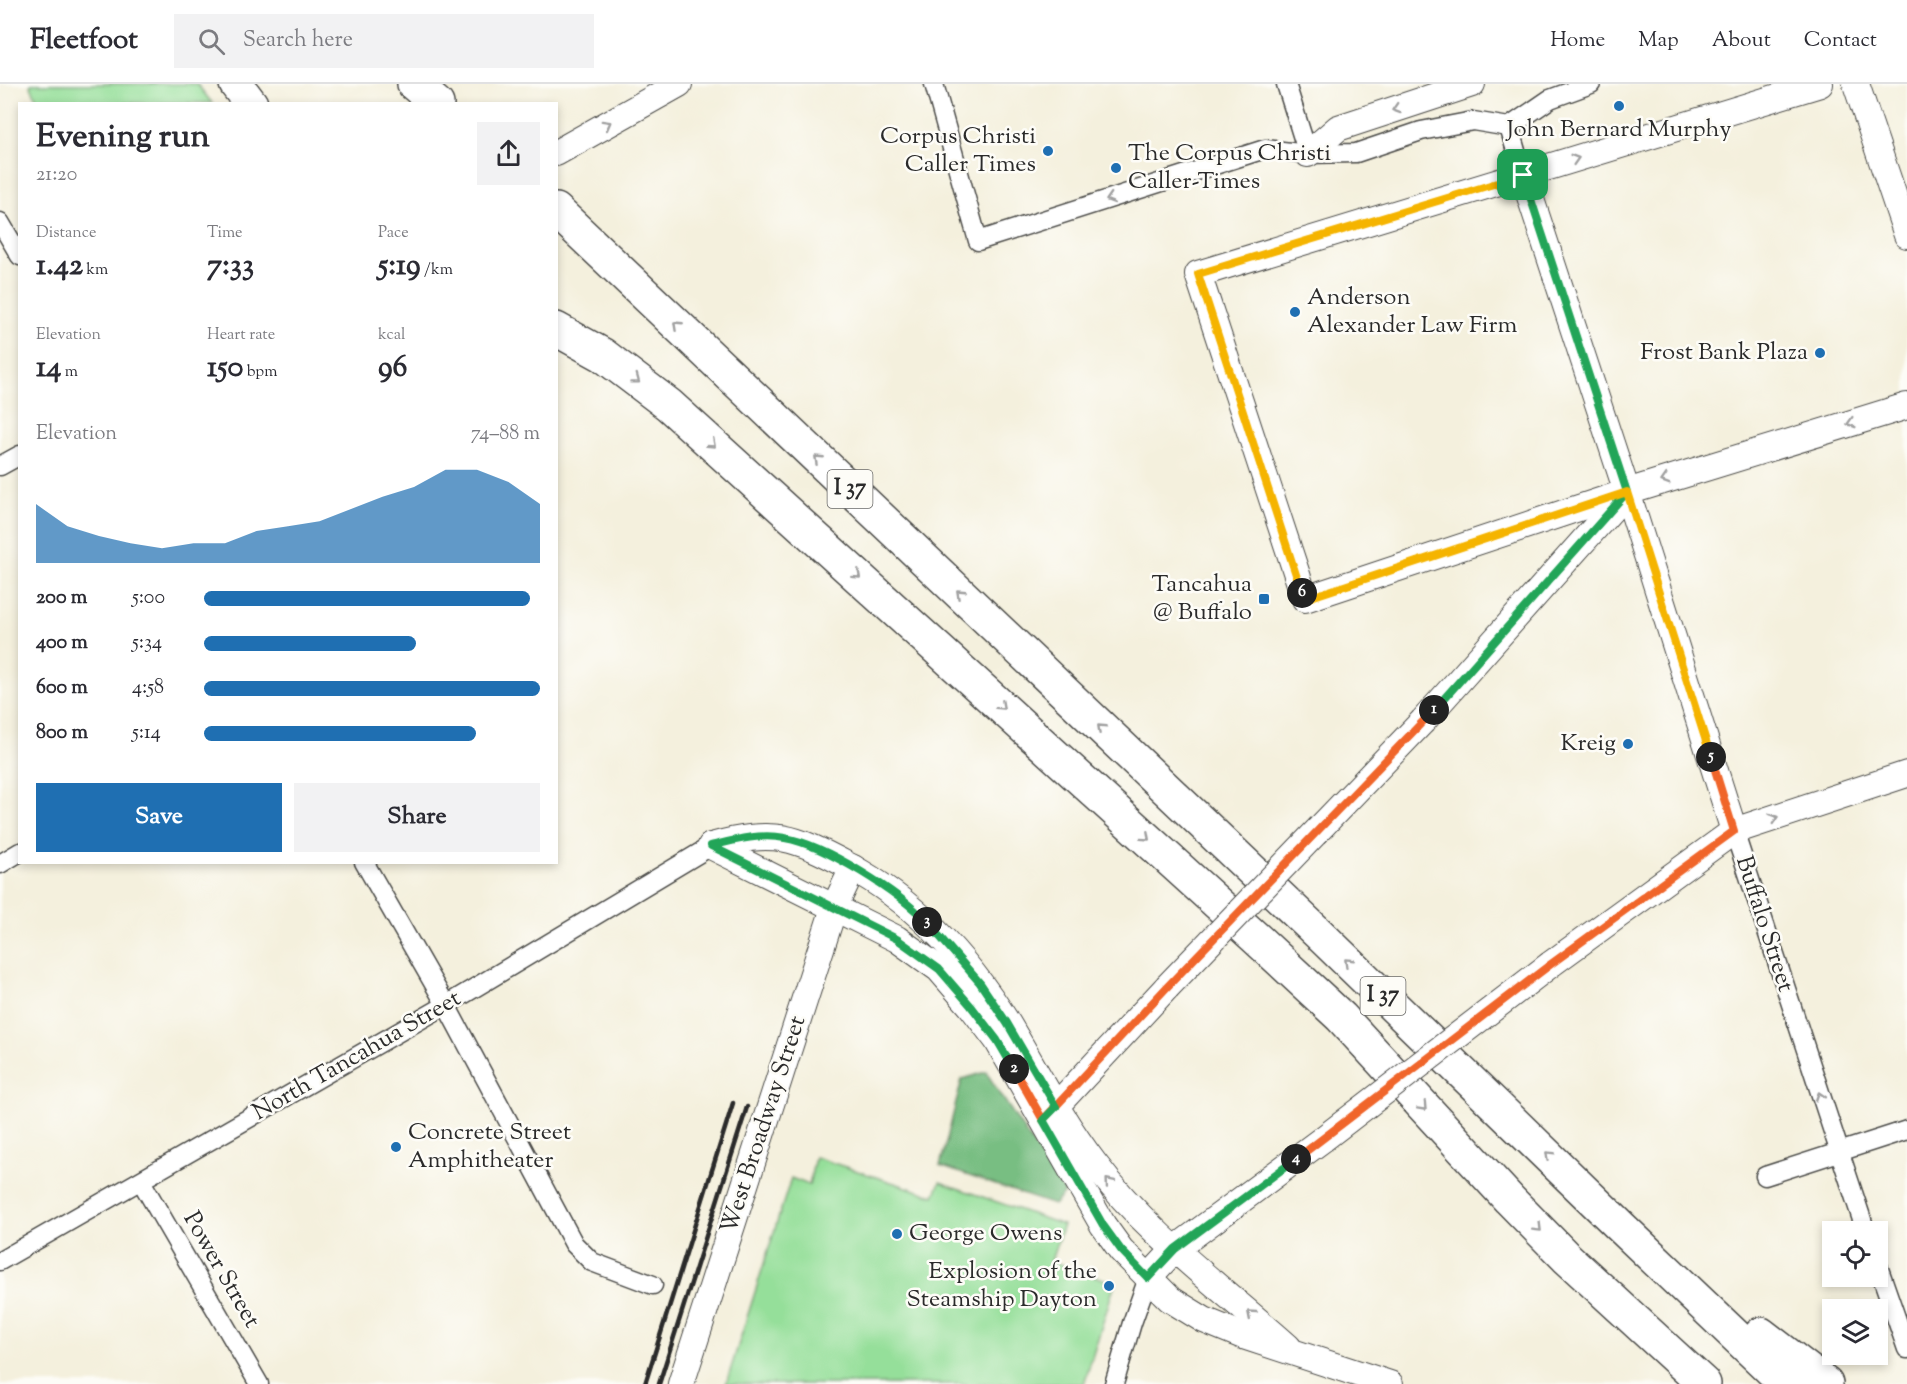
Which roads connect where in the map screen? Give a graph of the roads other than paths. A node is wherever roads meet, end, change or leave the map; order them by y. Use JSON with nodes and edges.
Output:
{"nodes":[{"id":1,"x":236,"y":84,"type":"edge"},
{"id":2,"x":414,"y":84,"type":"edge"},
{"id":3,"x":679,"y":84,"type":"edge"},
{"id":4,"x":934,"y":84,"type":"edge"},
{"id":5,"x":1286,"y":84,"type":"edge"},
{"id":6,"x":1472,"y":84,"type":"edge"},
{"id":7,"x":1591,"y":84,"type":"edge"},
{"id":8,"x":1820,"y":84,"type":"edge"},
{"id":9,"x":1856,"y":84,"type":"edge"},
{"id":10,"x":250,"y":102,"type":"edge"},
{"id":11,"x":435,"y":102,"type":"edge"},
{"id":12,"x":1509,"y":127,"type":"junction"},
{"id":13,"x":558,"y":152,"type":"edge"},
{"id":14,"x":1308,"y":154,"type":"junction"},
{"id":15,"x":1523,"y":175,"type":"junction"},
{"id":16,"x":558,"y":212,"type":"edge"},
{"id":17,"x":0,"y":222,"type":"edge"},
{"id":18,"x":1907,"y":235,"type":"edge"},
{"id":19,"x":18,"y":252,"type":"edge"},
{"id":20,"x":558,"y":330,"type":"edge"},
{"id":21,"x":1907,"y":406,"type":"edge"},
{"id":22,"x":18,"y":456,"type":"edge"},
{"id":23,"x":0,"y":466,"type":"edge"},
{"id":24,"x":1627,"y":492,"type":"junction"},
{"id":25,"x":1907,"y":774,"type":"edge"},
{"id":26,"x":1734,"y":831,"type":"junction"},
{"id":27,"x":711,"y":846,"type":"junction"},
{"id":28,"x":18,"y":853,"type":"edge"},
{"id":29,"x":0,"y":864,"type":"edge"},
{"id":30,"x":365,"y":864,"type":"edge"},
{"id":31,"x":853,"y":868,"type":"junction"},
{"id":32,"x":834,"y":908,"type":"junction"},
{"id":33,"x":446,"y":1005,"type":"junction"},
{"id":34,"x":1049,"y":1113,"type":"junction"},
{"id":35,"x":1907,"y":1130,"type":"edge"},
{"id":36,"x":1838,"y":1152,"type":"junction"},
{"id":37,"x":1766,"y":1176,"type":"dead end"},
{"id":38,"x":141,"y":1181,"type":"junction"},
{"id":39,"x":1586,"y":1192,"type":"junction"},
{"id":40,"x":1862,"y":1221,"type":"edge"},
{"id":41,"x":1175,"y":1249,"type":"junction"},
{"id":42,"x":1566,"y":1257,"type":"junction"},
{"id":43,"x":0,"y":1261,"type":"edge"},
{"id":44,"x":1148,"y":1278,"type":"junction"},
{"id":45,"x":653,"y":1285,"type":"dead end"},
{"id":46,"x":1885,"y":1287,"type":"edge"},
{"id":47,"x":1907,"y":1349,"type":"edge"},
{"id":48,"x":1295,"y":1353,"type":"junction"},
{"id":49,"x":259,"y":1384,"type":"edge"},
{"id":50,"x":681,"y":1384,"type":"edge"},
{"id":51,"x":1114,"y":1384,"type":"edge"},
{"id":52,"x":1390,"y":1384,"type":"edge"},
{"id":53,"x":1670,"y":1384,"type":"edge"},
{"id":54,"x":1704,"y":1384,"type":"edge"},
{"id":55,"x":1786,"y":1384,"type":"edge"},
{"id":56,"x":1826,"y":1384,"type":"edge"}],
"edges":[{"from":1,"to":10,"type":"highway"},
{"from":2,"to":11,"type":"highway"},
{"from":13,"to":3,"type":"main road","one_way":true},
{"from":14,"to":4,"type":"street","one_way":true},
{"from":5,"to":14,"type":"street"},
{"from":6,"to":14,"type":"main road","one_way":true},
{"from":7,"to":12,"type":"street"},
{"from":15,"to":8,"type":"main road","one_way":true},
{"from":9,"to":18,"type":"main road"},
{"from":12,"to":14,"type":"street"},
{"from":12,"to":15,"type":"street","name":"Buffalo Street"},
{"from":15,"to":24,"type":"main road","name":"Buffalo Street"},
{"from":15,"to":24,"type":"main road"},
{"from":39,"to":16,"type":"highway","number":"I 37","one_way":true},
{"from":17,"to":19,"type":"street"},
{"from":20,"to":42,"type":"highway","number":"I 37","one_way":true},
{"from":21,"to":24,"type":"main road","one_way":true},
{"from":22,"to":23,"type":"street"},
{"from":24,"to":26,"type":"main road","name":"Buffalo Street"},
{"from":24,"to":34,"type":"main road","bridge":true},
{"from":26,"to":25,"type":"main road","one_way":true},
{"from":36,"to":26,"type":"street","name":"Buffalo Street","one_way":true},
{"from":26,"to":41,"type":"main road","bridge":true},
{"from":27,"to":31,"type":"main road"},
{"from":27,"to":32,"type":"main road"},
{"from":27,"to":33,"type":"street","name":"North Tancahua Street"},
{"from":28,"to":29,"type":"street"},
{"from":30,"to":33,"type":"street"},
{"from":31,"to":32,"type":"main road","name":"West Broadway Street"},
{"from":31,"to":34,"type":"main road"},
{"from":32,"to":34,"type":"main road"},
{"from":32,"to":50,"type":"main road","name":"West Broadway Street"},
{"from":33,"to":38,"type":"street","name":"North Tancahua Street"},
{"from":33,"to":45,"type":"street"},
{"from":41,"to":34,"type":"main road","one_way":true},
{"from":34,"to":44,"type":"main road"},
{"from":35,"to":36,"type":"street"},
{"from":36,"to":37,"type":"street"},
{"from":36,"to":40,"type":"street","name":"Buffalo Street"},
{"from":38,"to":43,"type":"street","name":"North Tancahua Street"},
{"from":38,"to":49,"type":"street","name":"Power Street"},
{"from":39,"to":55,"type":"highway","number":"I 37"},
{"from":39,"to":56,"type":"highway"},
{"from":41,"to":44,"type":"main road"},
{"from":48,"to":41,"type":"main road","one_way":true},
{"from":42,"to":53,"type":"highway"},
{"from":42,"to":54,"type":"highway","number":"I 37"},
{"from":44,"to":48,"type":"main road"},
{"from":44,"to":51,"type":"street"},
{"from":46,"to":47,"type":"street"},
{"from":48,"to":52,"type":"main road"}]}
